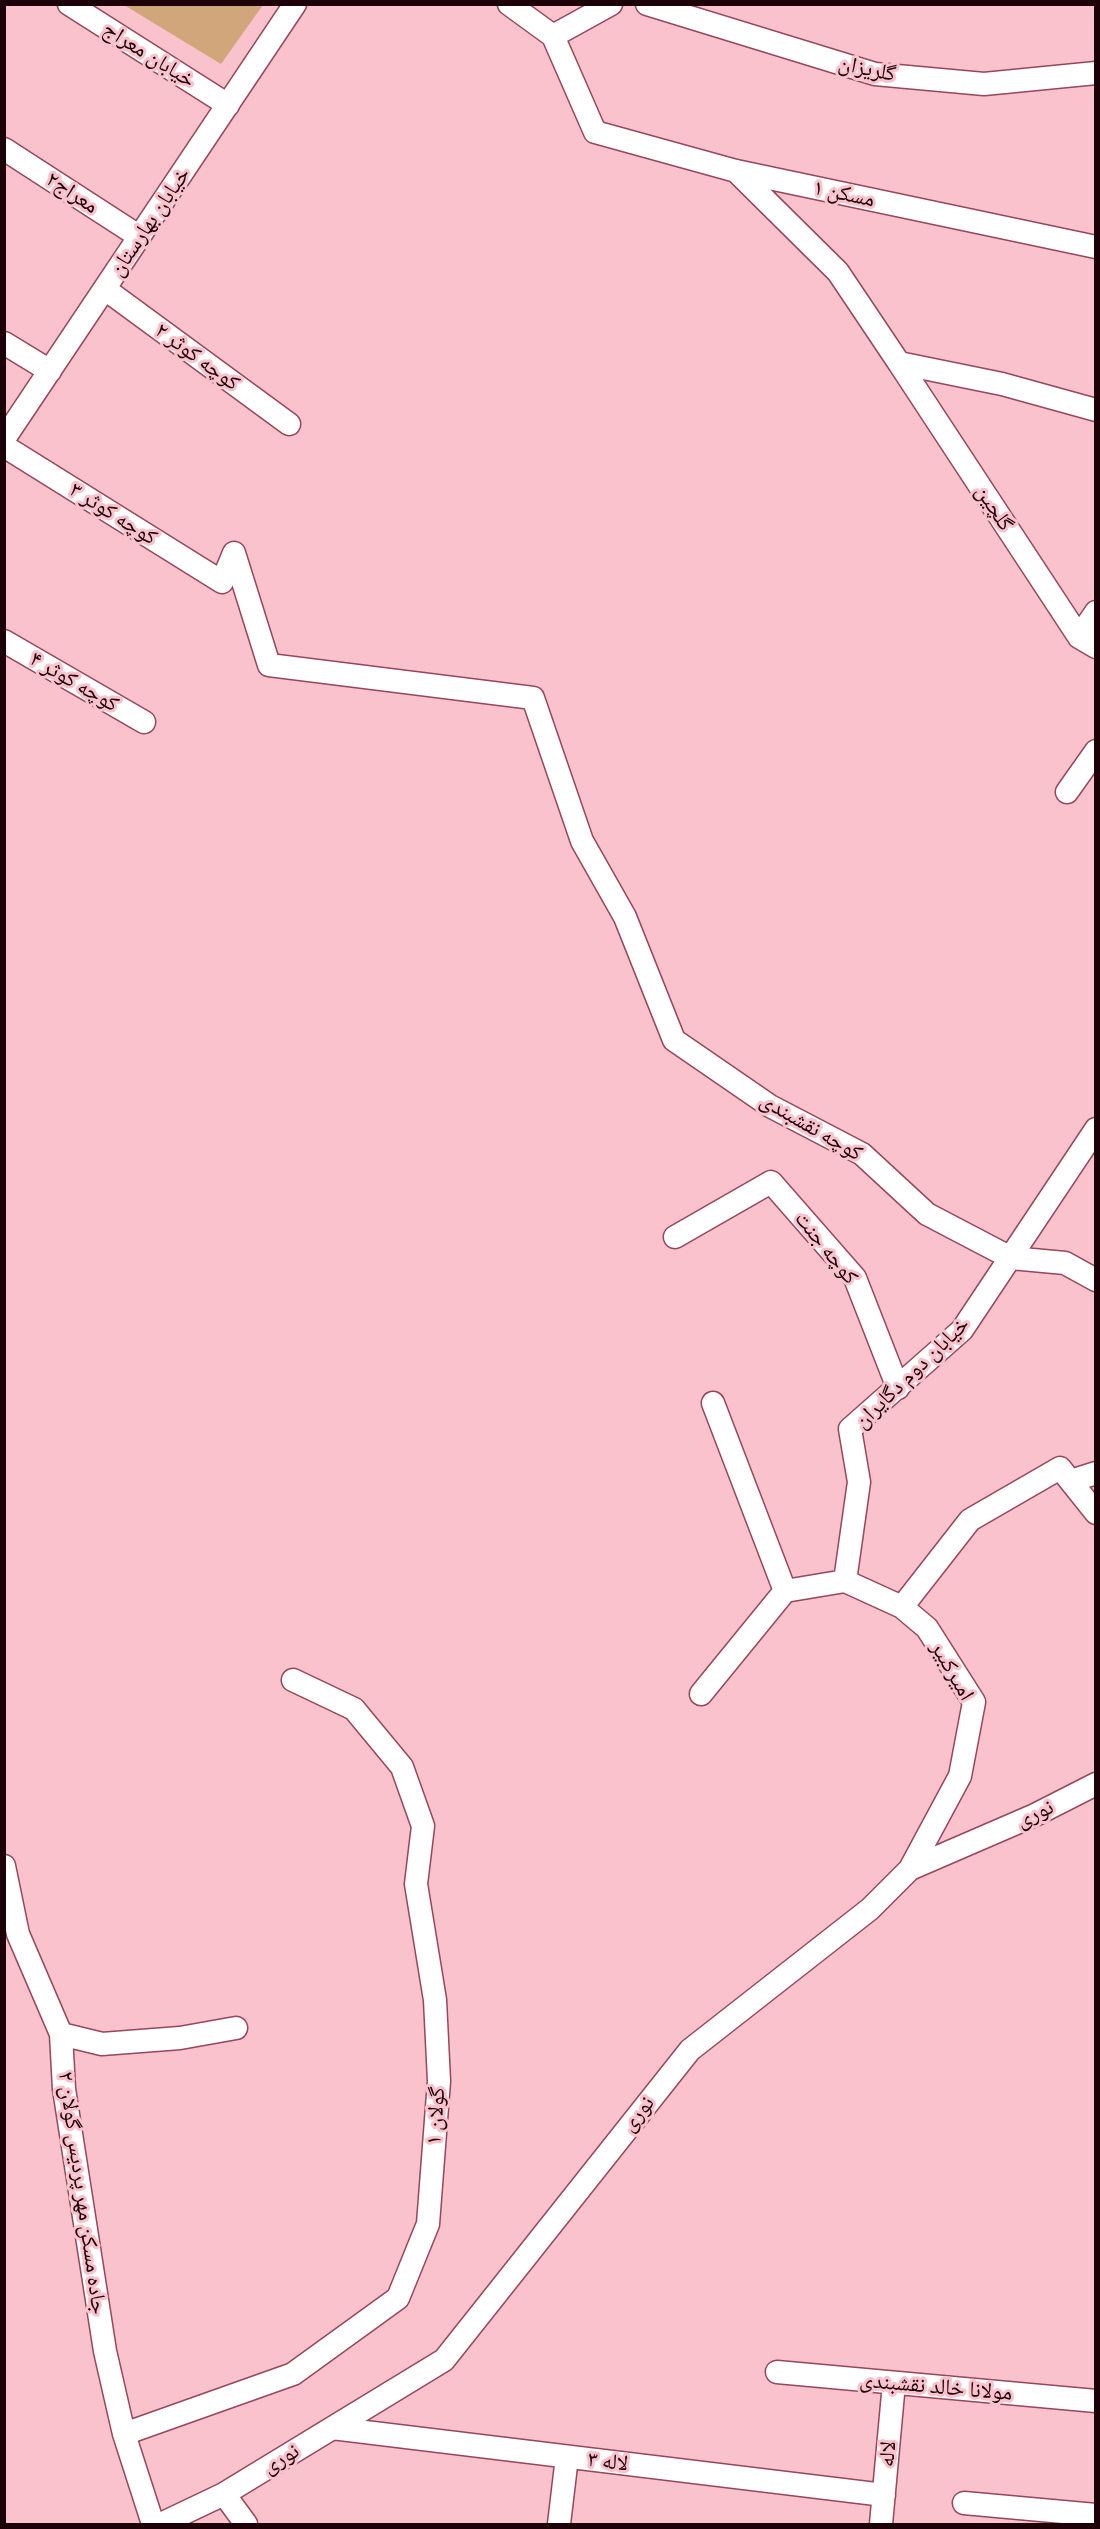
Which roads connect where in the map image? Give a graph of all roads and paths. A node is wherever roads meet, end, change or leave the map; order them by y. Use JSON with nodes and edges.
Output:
{"nodes":[{"id":1,"x":69,"y":4,"type":"edge"},
{"id":2,"x":295,"y":4,"type":"edge"},
{"id":3,"x":509,"y":4,"type":"edge"},
{"id":4,"x":611,"y":4,"type":"edge"},
{"id":5,"x":647,"y":4,"type":"edge"},
{"id":6,"x":553,"y":36,"type":"junction"},
{"id":7,"x":1095,"y":74,"type":"edge"},
{"id":8,"x":228,"y":105,"type":"junction"},
{"id":9,"x":4,"y":148,"type":"edge"},
{"id":10,"x":736,"y":171,"type":"junction"},
{"id":11,"x":140,"y":237,"type":"junction"},
{"id":12,"x":1095,"y":247,"type":"edge"},
{"id":13,"x":105,"y":289,"type":"junction"},
{"id":14,"x":4,"y":343,"type":"edge"},
{"id":15,"x":899,"y":363,"type":"junction"},
{"id":16,"x":50,"y":370,"type":"junction"},
{"id":17,"x":1095,"y":410,"type":"edge"},
{"id":18,"x":289,"y":424,"type":"dead end"},
{"id":19,"x":4,"y":439,"type":"edge"},
{"id":20,"x":4,"y":446,"type":"edge"},
{"id":21,"x":222,"y":582,"type":"joint"},
{"id":22,"x":1095,"y":612,"type":"edge"},
{"id":23,"x":4,"y":641,"type":"edge"},
{"id":24,"x":1087,"y":642,"type":"edge"},
{"id":25,"x":144,"y":722,"type":"dead end"},
{"id":26,"x":1095,"y":751,"type":"edge"},
{"id":27,"x":1067,"y":792,"type":"dead end"},
{"id":28,"x":1093,"y":1137,"type":"edge"},
{"id":29,"x":675,"y":1237,"type":"dead end"},
{"id":30,"x":1011,"y":1258,"type":"junction"},
{"id":31,"x":1095,"y":1280,"type":"edge"},
{"id":32,"x":898,"y":1388,"type":"junction"},
{"id":33,"x":713,"y":1403,"type":"dead end"},
{"id":34,"x":1095,"y":1473,"type":"edge"},
{"id":35,"x":1065,"y":1475,"type":"junction"},
{"id":36,"x":1095,"y":1513,"type":"edge"},
{"id":37,"x":845,"y":1581,"type":"junction"},
{"id":38,"x":786,"y":1591,"type":"junction"},
{"id":39,"x":902,"y":1607,"type":"junction"},
{"id":40,"x":293,"y":1680,"type":"dead end"},
{"id":41,"x":701,"y":1694,"type":"dead end"},
{"id":42,"x":1095,"y":1784,"type":"edge"},
{"id":43,"x":4,"y":1866,"type":"edge"},
{"id":44,"x":910,"y":1869,"type":"junction"},
{"id":45,"x":236,"y":2028,"type":"dead end"},
{"id":46,"x":61,"y":2034,"type":"junction"},
{"id":47,"x":777,"y":2372,"type":"dead end"},
{"id":48,"x":894,"y":2383,"type":"junction"},
{"id":49,"x":1095,"y":2401,"type":"edge"},
{"id":50,"x":332,"y":2428,"type":"junction"},
{"id":51,"x":124,"y":2434,"type":"junction"},
{"id":52,"x":567,"y":2457,"type":"junction"},
{"id":53,"x":224,"y":2494,"type":"junction"},
{"id":54,"x":884,"y":2495,"type":"junction"},
{"id":55,"x":964,"y":2503,"type":"dead end"},
{"id":56,"x":1095,"y":2515,"type":"edge"},
{"id":57,"x":153,"y":2524,"type":"edge"},
{"id":58,"x":161,"y":2524,"type":"edge"},
{"id":59,"x":246,"y":2524,"type":"edge"},
{"id":60,"x":559,"y":2524,"type":"edge"},
{"id":61,"x":881,"y":2524,"type":"edge"}],
"edges":[{"from":1,"to":8,"type":"street","name":"خیابان معراج"},
{"from":2,"to":8,"type":"street","name":"خیابان بهارستان"},
{"from":3,"to":6,"type":"street"},
{"from":4,"to":6,"type":"street"},
{"from":5,"to":7,"type":"street","name":"گلریزان"},
{"from":6,"to":10,"type":"street","name":"مسکن ۱"},
{"from":8,"to":11,"type":"street","name":"خیابان بهارستان"},
{"from":9,"to":11,"type":"street","name":"معراج۲"},
{"from":10,"to":12,"type":"street","name":"مسکن ۱"},
{"from":10,"to":15,"type":"street","name":"گلچین"},
{"from":11,"to":13,"type":"street","name":"خیابان بهارستان"},
{"from":13,"to":16,"type":"street","name":"خیابان بهارستان"},
{"from":13,"to":18,"type":"street","name":"کوچه کوثر ۲"},
{"from":14,"to":16,"type":"street"},
{"from":15,"to":17,"type":"street"},
{"from":15,"to":24,"type":"street","name":"گلچین"},
{"from":16,"to":19,"type":"street","name":"خیابان بهارستان"},
{"from":20,"to":21,"type":"street","name":"کوچه کوثر ۳"},
{"from":21,"to":30,"type":"street","name":"کوچه نقشبندی"},
{"from":22,"to":24,"type":"street"},
{"from":23,"to":25,"type":"street","name":"کوچه کوثر ۴"},
{"from":26,"to":27,"type":"street"},
{"from":28,"to":30,"type":"street","name":"خیابان دوم دگایران"},
{"from":29,"to":32,"type":"street","name":"کوچه جنت"},
{"from":30,"to":31,"type":"street","name":"کوچه نقشبندی"},
{"from":30,"to":32,"type":"street","name":"خیابان دوم دگایران"},
{"from":32,"to":37,"type":"street","name":"خیابان دوم دگایران"},
{"from":33,"to":38,"type":"street"},
{"from":34,"to":35,"type":"street"},
{"from":35,"to":36,"type":"street"},
{"from":35,"to":39,"type":"street"},
{"from":37,"to":38,"type":"street"},
{"from":37,"to":39,"type":"street","name":"امیرکبیر"},
{"from":38,"to":41,"type":"street"},
{"from":39,"to":44,"type":"street","name":"امیرکبیر"},
{"from":40,"to":51,"type":"street","name":"گولان ۱"},
{"from":42,"to":44,"type":"street","name":"نوری"},
{"from":43,"to":46,"type":"street","name":"جاده مسکن مهر پردیس گولان ۲"},
{"from":44,"to":50,"type":"street","name":"نوری"},
{"from":45,"to":46,"type":"street"},
{"from":46,"to":51,"type":"street","name":"جاده مسکن مهر پردیس گولان ۲"},
{"from":47,"to":48,"type":"street","name":"مولانا خالد نقشبندی"},
{"from":48,"to":49,"type":"street","name":"مولانا خالد نقشبندی"},
{"from":48,"to":54,"type":"street","name":"لاله"},
{"from":50,"to":52,"type":"street","name":"لاله ۳"},
{"from":50,"to":53,"type":"street","name":"نوری"},
{"from":51,"to":57,"type":"street","name":"جاده مسکن مهر پردیس گولان ۲"},
{"from":52,"to":54,"type":"street","name":"لاله ۳"},
{"from":52,"to":60,"type":"street"},
{"from":53,"to":58,"type":"street","name":"نوری"},
{"from":53,"to":59,"type":"street"},
{"from":54,"to":61,"type":"street","name":"لاله"},
{"from":55,"to":56,"type":"street"}]}
